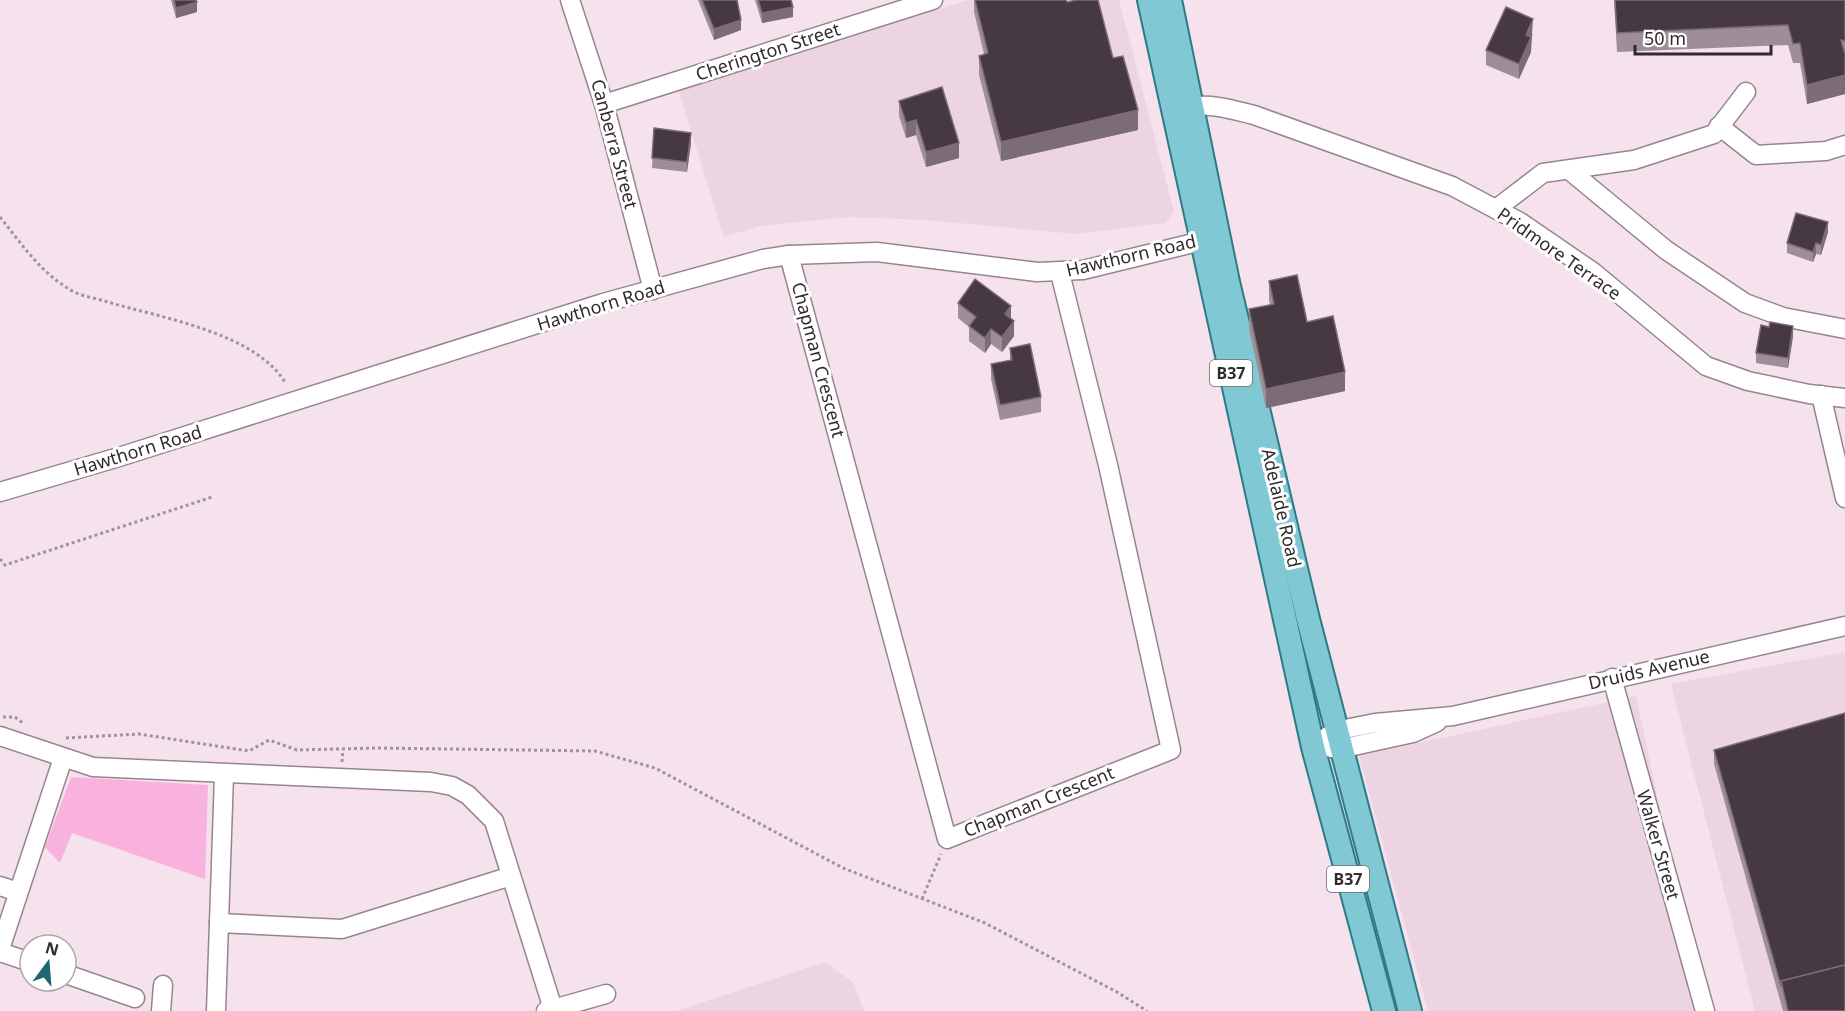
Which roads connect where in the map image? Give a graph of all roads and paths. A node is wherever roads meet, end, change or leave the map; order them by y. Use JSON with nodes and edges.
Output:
{"nodes":[{"id":1,"x":570,"y":0,"type":"edge"},
{"id":2,"x":933,"y":0,"type":"edge"},
{"id":3,"x":1149,"y":0,"type":"edge"},
{"id":4,"x":1170,"y":0,"type":"edge"},
{"id":5,"x":1746,"y":92,"type":"dead end"},
{"id":6,"x":604,"y":104,"type":"junction"},
{"id":7,"x":1191,"y":107,"type":"junction"},
{"id":8,"x":1719,"y":126,"type":"junction"},
{"id":9,"x":1845,"y":146,"type":"edge"},
{"id":10,"x":1569,"y":170,"type":"junction"},
{"id":11,"x":1496,"y":209,"type":"junction"},
{"id":12,"x":0,"y":217,"type":"edge"},
{"id":13,"x":1210,"y":239,"type":"junction"},
{"id":14,"x":789,"y":255,"type":"junction"},
{"id":15,"x":1060,"y":273,"type":"junction"},
{"id":16,"x":653,"y":290,"type":"junction"},
{"id":17,"x":1845,"y":329,"type":"edge"},
{"id":18,"x":1821,"y":395,"type":"junction"},
{"id":19,"x":1845,"y":398,"type":"edge"},
{"id":20,"x":296,"y":401,"type":"junction"},
{"id":21,"x":0,"y":492,"type":"edge"},
{"id":22,"x":212,"y":497,"type":"dead end"},
{"id":23,"x":1845,"y":498,"type":"edge"},
{"id":24,"x":0,"y":559,"type":"edge"},
{"id":25,"x":1845,"y":626,"type":"edge"},
{"id":26,"x":1612,"y":678,"type":"junction"},
{"id":27,"x":0,"y":717,"type":"edge"},
{"id":28,"x":30,"y":729,"type":"dead end"},
{"id":29,"x":0,"y":736,"type":"edge"},
{"id":30,"x":56,"y":737,"type":"dead end"},
{"id":31,"x":1337,"y":740,"type":"junction"},
{"id":32,"x":1313,"y":747,"type":"junction"},
{"id":33,"x":63,"y":758,"type":"junction"},
{"id":34,"x":224,"y":775,"type":"junction"},
{"id":35,"x":947,"y":839,"type":"junction"},
{"id":36,"x":511,"y":876,"type":"junction"},
{"id":37,"x":0,"y":886,"type":"edge"},
{"id":38,"x":18,"y":892,"type":"junction"},
{"id":39,"x":922,"y":899,"type":"junction"},
{"id":40,"x":219,"y":923,"type":"junction"},
{"id":41,"x":0,"y":950,"type":"edge"},
{"id":42,"x":18,"y":957,"type":"edge"},
{"id":43,"x":78,"y":979,"type":"edge"},
{"id":44,"x":163,"y":985,"type":"dead end"},
{"id":45,"x":606,"y":994,"type":"dead end"},
{"id":46,"x":135,"y":998,"type":"dead end"},
{"id":47,"x":550,"y":1010,"type":"edge"},
{"id":48,"x":162,"y":1011,"type":"edge"},
{"id":49,"x":216,"y":1011,"type":"edge"},
{"id":50,"x":1147,"y":1011,"type":"edge"},
{"id":51,"x":1384,"y":1011,"type":"edge"},
{"id":52,"x":1410,"y":1011,"type":"edge"},
{"id":53,"x":1705,"y":1011,"type":"edge"}],
"edges":[{"from":1,"to":6,"type":"street","name":"Canberra Street"},
{"from":2,"to":6,"type":"street","name":"Cherington Street"},
{"from":3,"to":13,"type":"main road","name":"Adelaide Road","number":"B37"},
{"from":4,"to":7,"type":"main road","name":"Adelaide Road","number":"B37"},
{"from":5,"to":8,"type":"street"},
{"from":6,"to":16,"type":"street","name":"Canberra Street"},
{"from":7,"to":11,"type":"street","name":"Pridmore Terrace"},
{"from":7,"to":13,"type":"main road","name":"Adelaide Road","number":"B37"},
{"from":8,"to":9,"type":"street"},
{"from":8,"to":10,"type":"street"},
{"from":10,"to":11,"type":"street"},
{"from":10,"to":17,"type":"street"},
{"from":11,"to":18,"type":"street","name":"Pridmore Terrace"},
{"from":12,"to":20,"type":"path"},
{"from":13,"to":15,"type":"street","name":"Hawthorn Road"},
{"from":13,"to":31,"type":"main road","name":"Adelaide Road","number":"B37"},
{"from":13,"to":32,"type":"main road","name":"Adelaide Road","number":"B37"},
{"from":14,"to":15,"type":"street","name":"Hawthorn Road"},
{"from":14,"to":16,"type":"street","name":"Hawthorn Road"},
{"from":14,"to":35,"type":"street","name":"Chapman Crescent"},
{"from":15,"to":35,"type":"street","name":"Chapman Crescent"},
{"from":16,"to":20,"type":"street","name":"Hawthorn Road"},
{"from":18,"to":19,"type":"street","name":"Pridmore Terrace"},
{"from":18,"to":23,"type":"street"},
{"from":20,"to":21,"type":"street","name":"Hawthorn Road"},
{"from":22,"to":24,"type":"path"},
{"from":25,"to":26,"type":"street","name":"Druids Avenue"},
{"from":26,"to":31,"type":"street","name":"Druids Avenue"},
{"from":26,"to":53,"type":"street","name":"Walker Street"},
{"from":27,"to":28,"type":"path"},
{"from":29,"to":33,"type":"street"},
{"from":30,"to":39,"type":"path"},
{"from":31,"to":32,"type":"street","name":"Druids Avenue"},
{"from":31,"to":52,"type":"main road","name":"Adelaide Road","number":"B37"},
{"from":32,"to":51,"type":"main road","name":"Adelaide Road","number":"B37"},
{"from":33,"to":34,"type":"street"},
{"from":33,"to":38,"type":"street"},
{"from":34,"to":36,"type":"street"},
{"from":34,"to":40,"type":"street"},
{"from":35,"to":39,"type":"path"},
{"from":36,"to":40,"type":"street"},
{"from":36,"to":47,"type":"street"},
{"from":37,"to":38,"type":"street"},
{"from":38,"to":41,"type":"street"},
{"from":39,"to":50,"type":"path"},
{"from":40,"to":49,"type":"street"},
{"from":41,"to":42,"type":"street"},
{"from":43,"to":46,"type":"street"},
{"from":44,"to":48,"type":"street"},
{"from":45,"to":47,"type":"street"}]}
